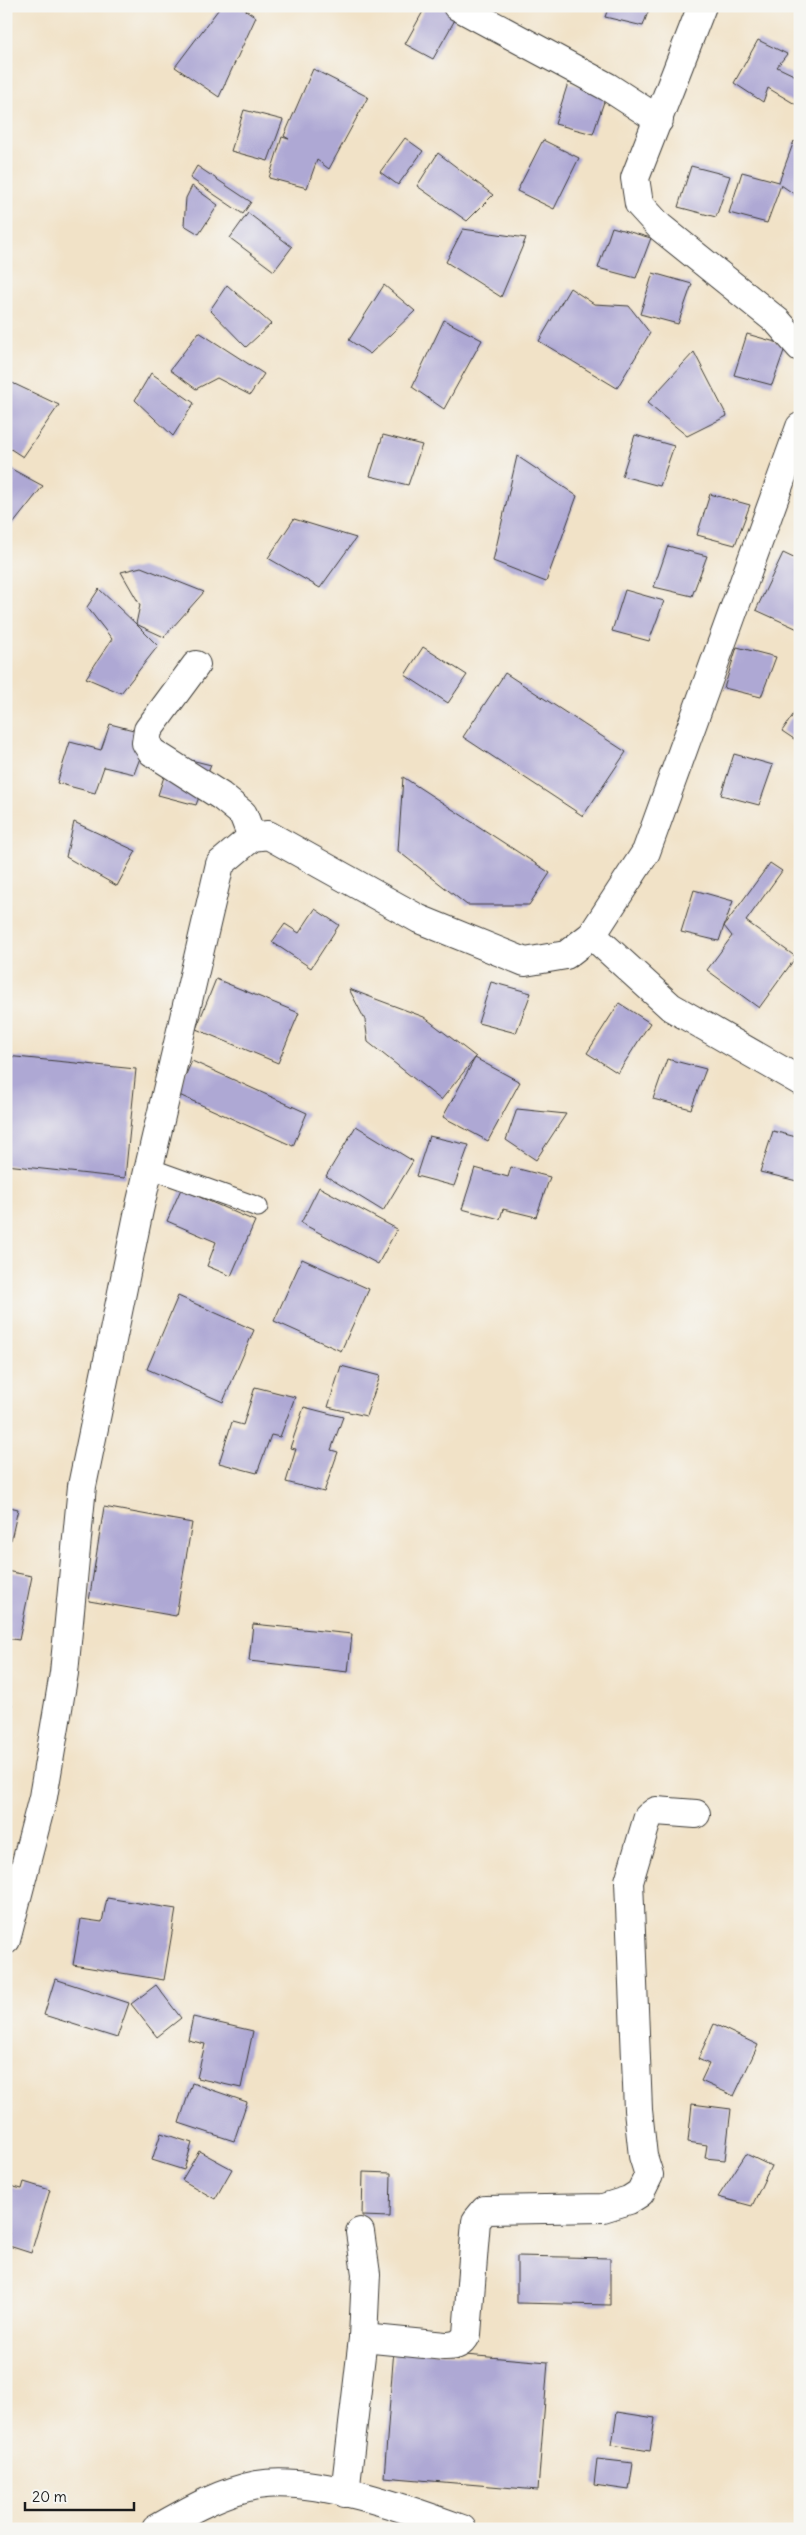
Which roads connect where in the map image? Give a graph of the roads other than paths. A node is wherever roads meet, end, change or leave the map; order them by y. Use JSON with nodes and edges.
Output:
{"nodes":[{"id":1,"x":457,"y":6,"type":"edge"},
{"id":2,"x":702,"y":6,"type":"edge"},
{"id":3,"x":660,"y":120,"type":"junction"},
{"id":4,"x":800,"y":347,"type":"edge"},
{"id":5,"x":800,"y":427,"type":"edge"},
{"id":6,"x":196,"y":665,"type":"dead end"},
{"id":7,"x":252,"y":837,"type":"junction"},
{"id":8,"x":592,"y":935,"type":"junction"},
{"id":9,"x":800,"y":1081,"type":"edge"},
{"id":10,"x":149,"y":1168,"type":"junction"},
{"id":11,"x":258,"y":1207,"type":"dead end"},
{"id":12,"x":696,"y":1814,"type":"dead end"},
{"id":13,"x":6,"y":1940,"type":"edge"},
{"id":14,"x":360,"y":2232,"type":"dead end"},
{"id":15,"x":363,"y":2338,"type":"junction"},
{"id":16,"x":345,"y":2493,"type":"junction"},
{"id":17,"x":156,"y":2529,"type":"edge"},
{"id":18,"x":462,"y":2529,"type":"edge"}],
"edges":[{"from":1,"to":3,"type":"street"},
{"from":2,"to":3,"type":"street"},
{"from":3,"to":4,"type":"street"},
{"from":5,"to":8,"type":"street"},
{"from":6,"to":7,"type":"street"},
{"from":7,"to":8,"type":"street"},
{"from":7,"to":10,"type":"street"},
{"from":8,"to":9,"type":"street"},
{"from":10,"to":11,"type":"lane"},
{"from":10,"to":13,"type":"street"},
{"from":12,"to":15,"type":"street"},
{"from":14,"to":15,"type":"street"},
{"from":15,"to":16,"type":"street"},
{"from":16,"to":17,"type":"street"},
{"from":16,"to":18,"type":"street"}]}
